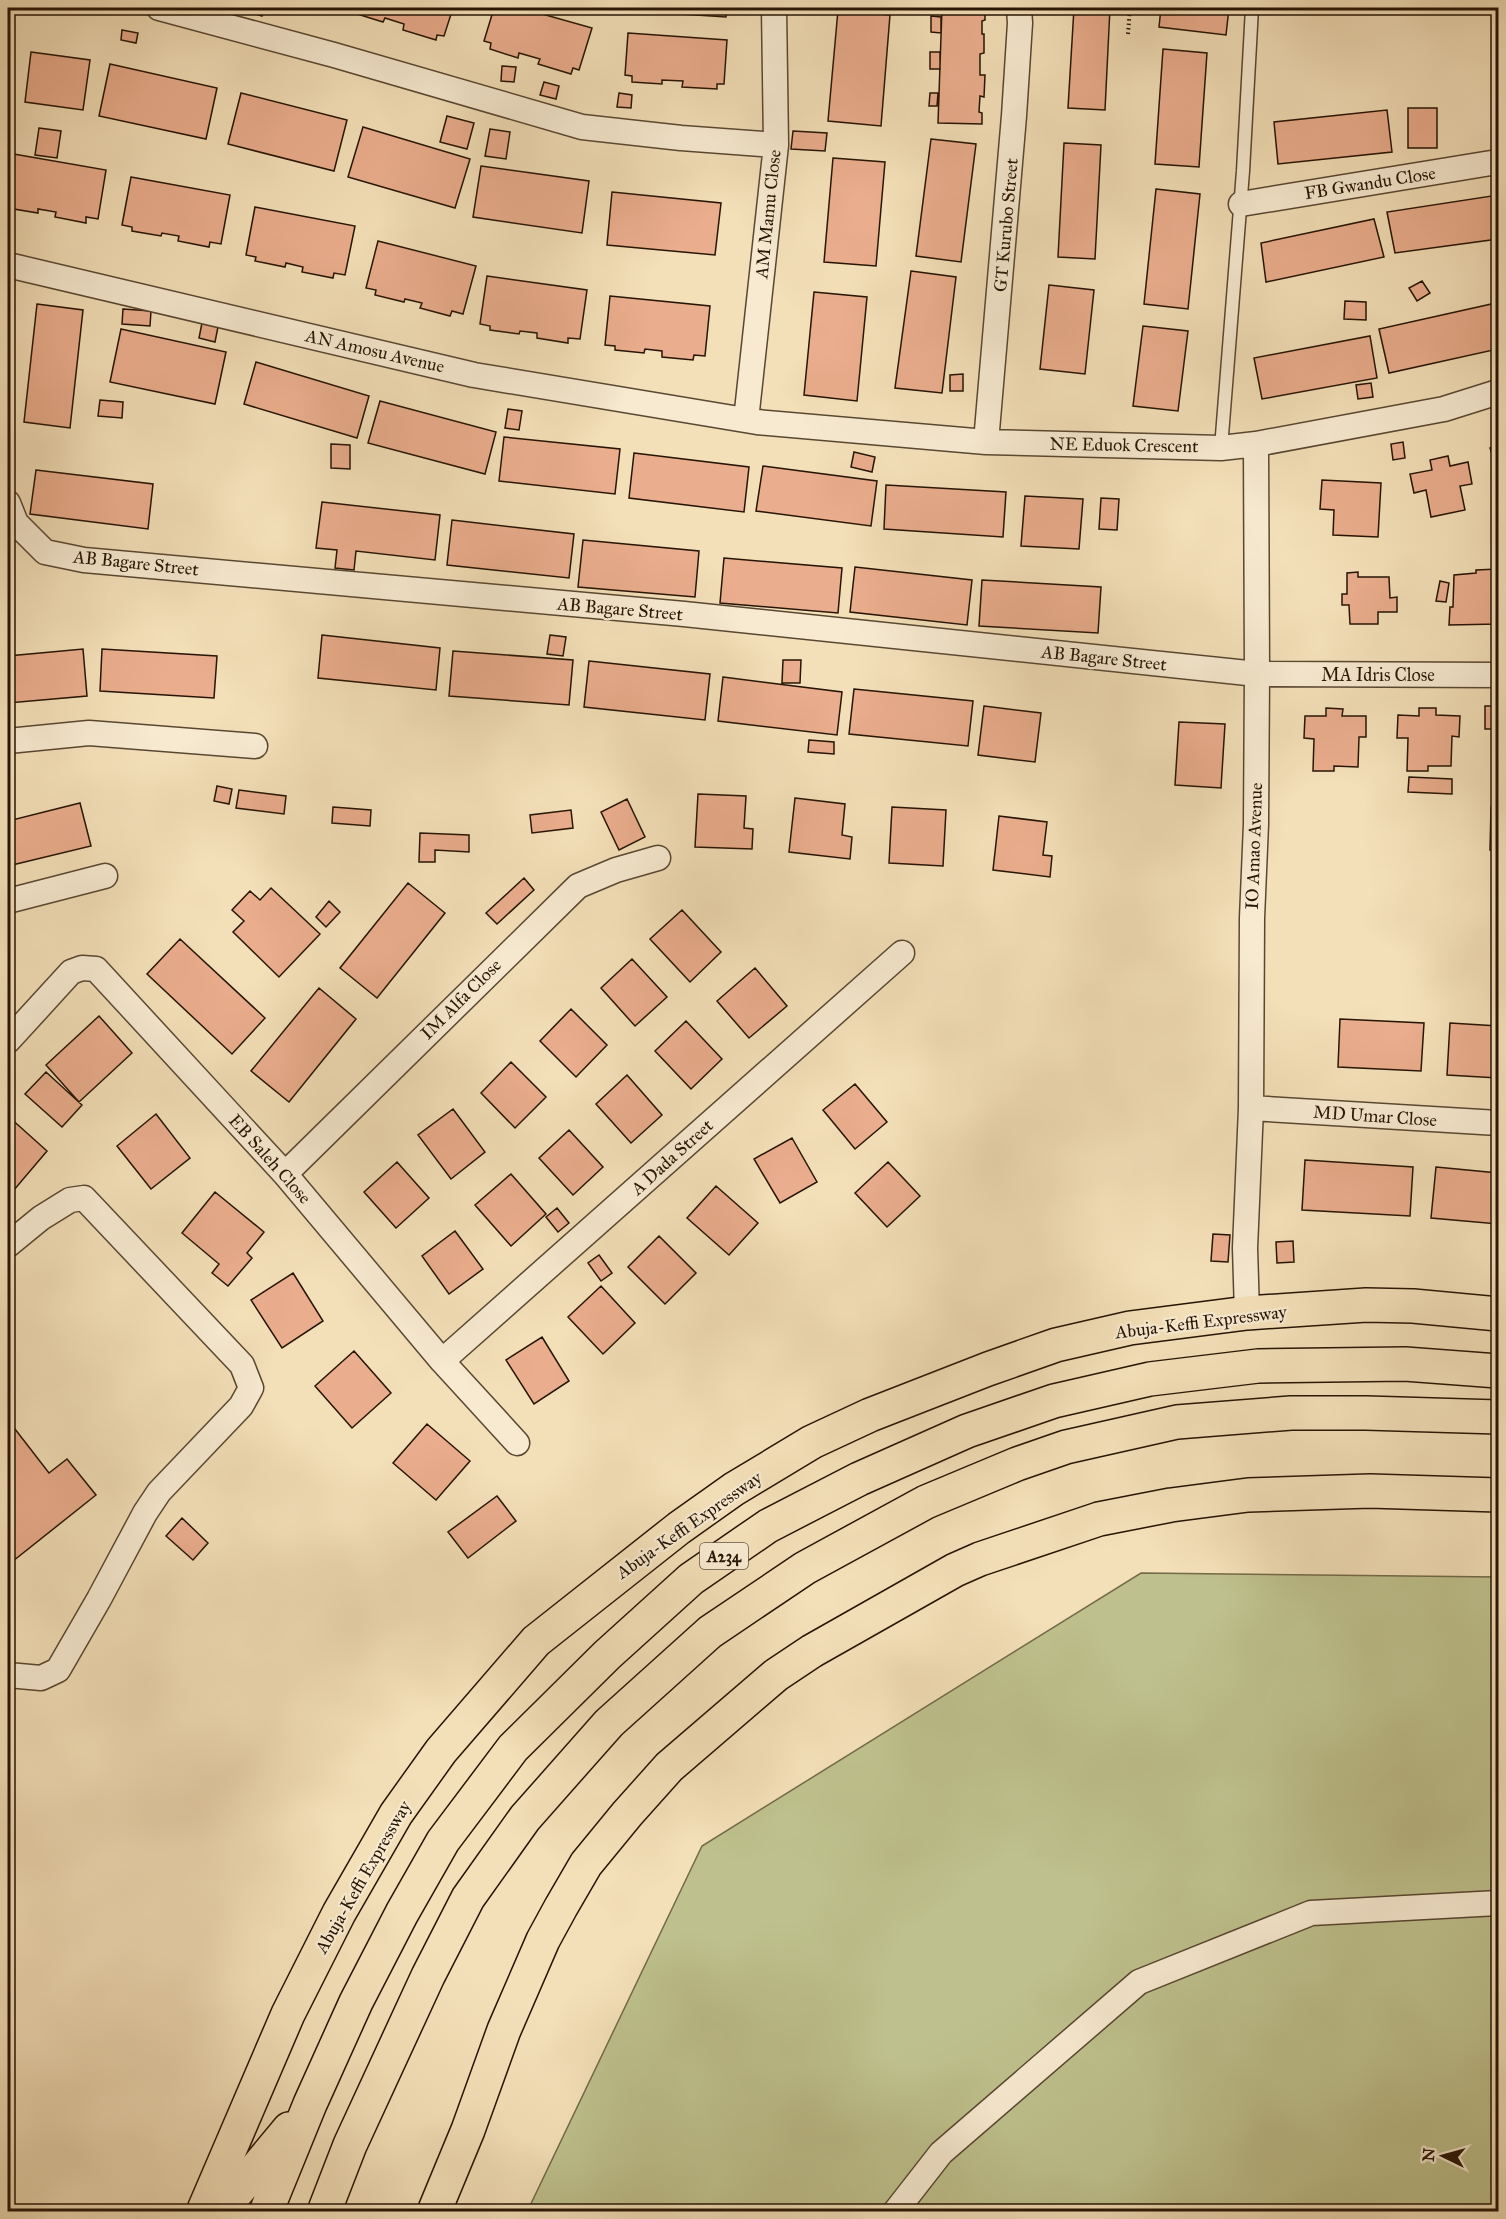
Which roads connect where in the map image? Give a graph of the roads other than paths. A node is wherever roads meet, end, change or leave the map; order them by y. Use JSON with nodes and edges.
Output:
{"nodes":[{"id":1,"x":159,"y":8,"type":"edge"},
{"id":2,"x":774,"y":8,"type":"edge"},
{"id":3,"x":1019,"y":8,"type":"edge"},
{"id":4,"x":1252,"y":8,"type":"edge"},
{"id":5,"x":776,"y":145,"type":"junction"},
{"id":6,"x":1498,"y":164,"type":"edge"},
{"id":7,"x":1241,"y":204,"type":"junction"},
{"id":8,"x":8,"y":265,"type":"edge"},
{"id":9,"x":1498,"y":392,"type":"edge"},
{"id":10,"x":746,"y":420,"type":"junction"},
{"id":11,"x":986,"y":442,"type":"junction"},
{"id":12,"x":1256,"y":444,"type":"junction"},
{"id":13,"x":1221,"y":448,"type":"junction"},
{"id":14,"x":8,"y":503,"type":"edge"},
{"id":15,"x":1257,"y":674,"type":"junction"},
{"id":16,"x":1498,"y":675,"type":"edge"},
{"id":17,"x":8,"y":741,"type":"edge"},
{"id":18,"x":255,"y":746,"type":"dead end"},
{"id":19,"x":658,"y":858,"type":"dead end"},
{"id":20,"x":105,"y":876,"type":"dead end"},
{"id":21,"x":8,"y":901,"type":"edge"},
{"id":22,"x":902,"y":952,"type":"dead end"},
{"id":23,"x":8,"y":1041,"type":"edge"},
{"id":24,"x":1251,"y":1108,"type":"junction"},
{"id":25,"x":1498,"y":1123,"type":"edge"},
{"id":26,"x":285,"y":1174,"type":"junction"},
{"id":27,"x":8,"y":1245,"type":"edge"},
{"id":28,"x":1246,"y":1313,"type":"junction"},
{"id":29,"x":1498,"y":1314,"type":"edge"},
{"id":30,"x":442,"y":1361,"type":"junction"},
{"id":31,"x":1498,"y":1371,"type":"edge"},
{"id":32,"x":1498,"y":1417,"type":"edge"},
{"id":33,"x":517,"y":1443,"type":"dead end"},
{"id":34,"x":1498,"y":1495,"type":"edge"},
{"id":35,"x":8,"y":1675,"type":"edge"},
{"id":36,"x":1498,"y":1902,"type":"edge"},
{"id":37,"x":310,"y":2104,"type":"junction"},
{"id":38,"x":329,"y":2203,"type":"edge"},
{"id":39,"x":203,"y":2211,"type":"edge"},
{"id":40,"x":220,"y":2211,"type":"edge"},
{"id":41,"x":266,"y":2211,"type":"edge"},
{"id":42,"x":434,"y":2211,"type":"edge"},
{"id":43,"x":895,"y":2211,"type":"edge"}],
"edges":[{"from":1,"to":5,"type":"street"},
{"from":2,"to":5,"type":"street","name":"AM Mamu Close"},
{"from":3,"to":11,"type":"street","name":"GT Kurubo Street"},
{"from":4,"to":7,"type":"lane"},
{"from":5,"to":10,"type":"street","name":"AM Mamu Close"},
{"from":6,"to":7,"type":"street","name":"FB Gwandu Close"},
{"from":7,"to":13,"type":"lane"},
{"from":8,"to":10,"type":"street","name":"AN Amosu Avenue"},
{"from":9,"to":12,"type":"street","name":"NE Eduok Crescent"},
{"from":10,"to":11,"type":"street","name":"NE Eduok Crescent"},
{"from":11,"to":13,"type":"street","name":"NE Eduok Crescent"},
{"from":12,"to":13,"type":"street","name":"NE Eduok Crescent"},
{"from":12,"to":15,"type":"street","name":"IO Amao Avenue"},
{"from":14,"to":15,"type":"street","name":"AB Bagare Street"},
{"from":15,"to":16,"type":"street","name":"MA Idris Close"},
{"from":15,"to":24,"type":"street","name":"IO Amao Avenue"},
{"from":17,"to":18,"type":"street"},
{"from":19,"to":26,"type":"street","name":"IM Alfa Close"},
{"from":20,"to":21,"type":"street"},
{"from":22,"to":30,"type":"street","name":"A Dada Street"},
{"from":23,"to":26,"type":"street","name":"EB Saleh Close"},
{"from":24,"to":25,"type":"street","name":"MD Umar Close"},
{"from":24,"to":28,"type":"street","name":"IO Amao Avenue"},
{"from":26,"to":30,"type":"street","name":"EB Saleh Close"},
{"from":27,"to":35,"type":"street"},
{"from":28,"to":29,"type":"highway","name":"Abuja-Keffi Expressway"},
{"from":28,"to":39,"type":"highway","name":"Abuja-Keffi Expressway"},
{"from":30,"to":33,"type":"street","name":"EB Saleh Close"},
{"from":31,"to":37,"type":"highway","number":"A234"},
{"from":32,"to":38,"type":"highway"},
{"from":34,"to":42,"type":"highway"},
{"from":36,"to":43,"type":"street"},
{"from":37,"to":40,"type":"highway"},
{"from":37,"to":41,"type":"highway","number":"A234"}]}
